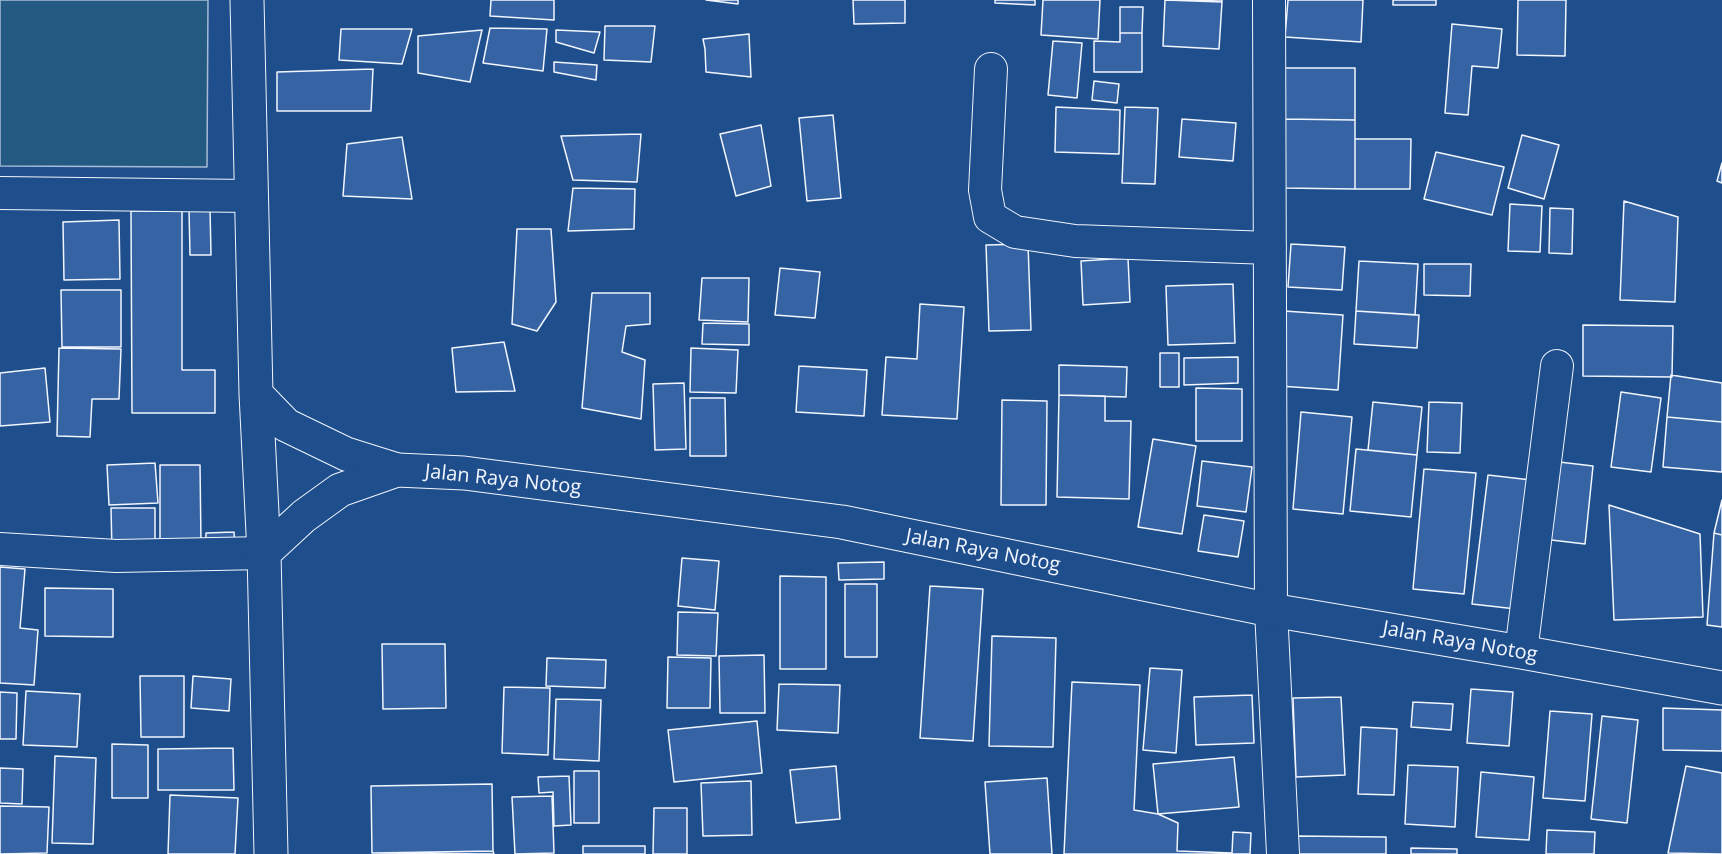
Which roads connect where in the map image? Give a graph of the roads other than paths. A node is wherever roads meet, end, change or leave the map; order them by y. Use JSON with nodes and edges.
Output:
{"nodes":[{"id":1,"x":247,"y":0,"type":"edge"},
{"id":2,"x":1269,"y":0,"type":"edge"},
{"id":3,"x":991,"y":69,"type":"dead end"},
{"id":4,"x":0,"y":193,"type":"edge"},
{"id":5,"x":250,"y":196,"type":"junction"},
{"id":6,"x":1270,"y":248,"type":"junction"},
{"id":7,"x":1557,"y":366,"type":"dead end"},
{"id":8,"x":256,"y":394,"type":"junction"},
{"id":9,"x":397,"y":470,"type":"junction"},
{"id":10,"x":0,"y":549,"type":"edge"},
{"id":11,"x":264,"y":553,"type":"junction"},
{"id":12,"x":1271,"y":609,"type":"junction"},
{"id":13,"x":1521,"y":652,"type":"junction"},
{"id":14,"x":1722,"y":688,"type":"edge"},
{"id":15,"x":271,"y":854,"type":"edge"},
{"id":16,"x":1283,"y":854,"type":"edge"}],
"edges":[{"from":1,"to":5,"type":"main road"},
{"from":2,"to":6,"type":"street"},
{"from":3,"to":6,"type":"street"},
{"from":4,"to":5,"type":"street"},
{"from":5,"to":8,"type":"main road"},
{"from":6,"to":12,"type":"street"},
{"from":7,"to":13,"type":"street"},
{"from":8,"to":9,"type":"main road"},
{"from":8,"to":11,"type":"main road"},
{"from":9,"to":11,"type":"main road","name":"Jalan Raya Notog"},
{"from":9,"to":12,"type":"main road","name":"Jalan Raya Notog"},
{"from":10,"to":11,"type":"street"},
{"from":11,"to":15,"type":"main road"},
{"from":12,"to":13,"type":"main road","name":"Jalan Raya Notog"},
{"from":12,"to":16,"type":"street"},
{"from":13,"to":14,"type":"main road","name":"Jalan Raya Notog"}]}
